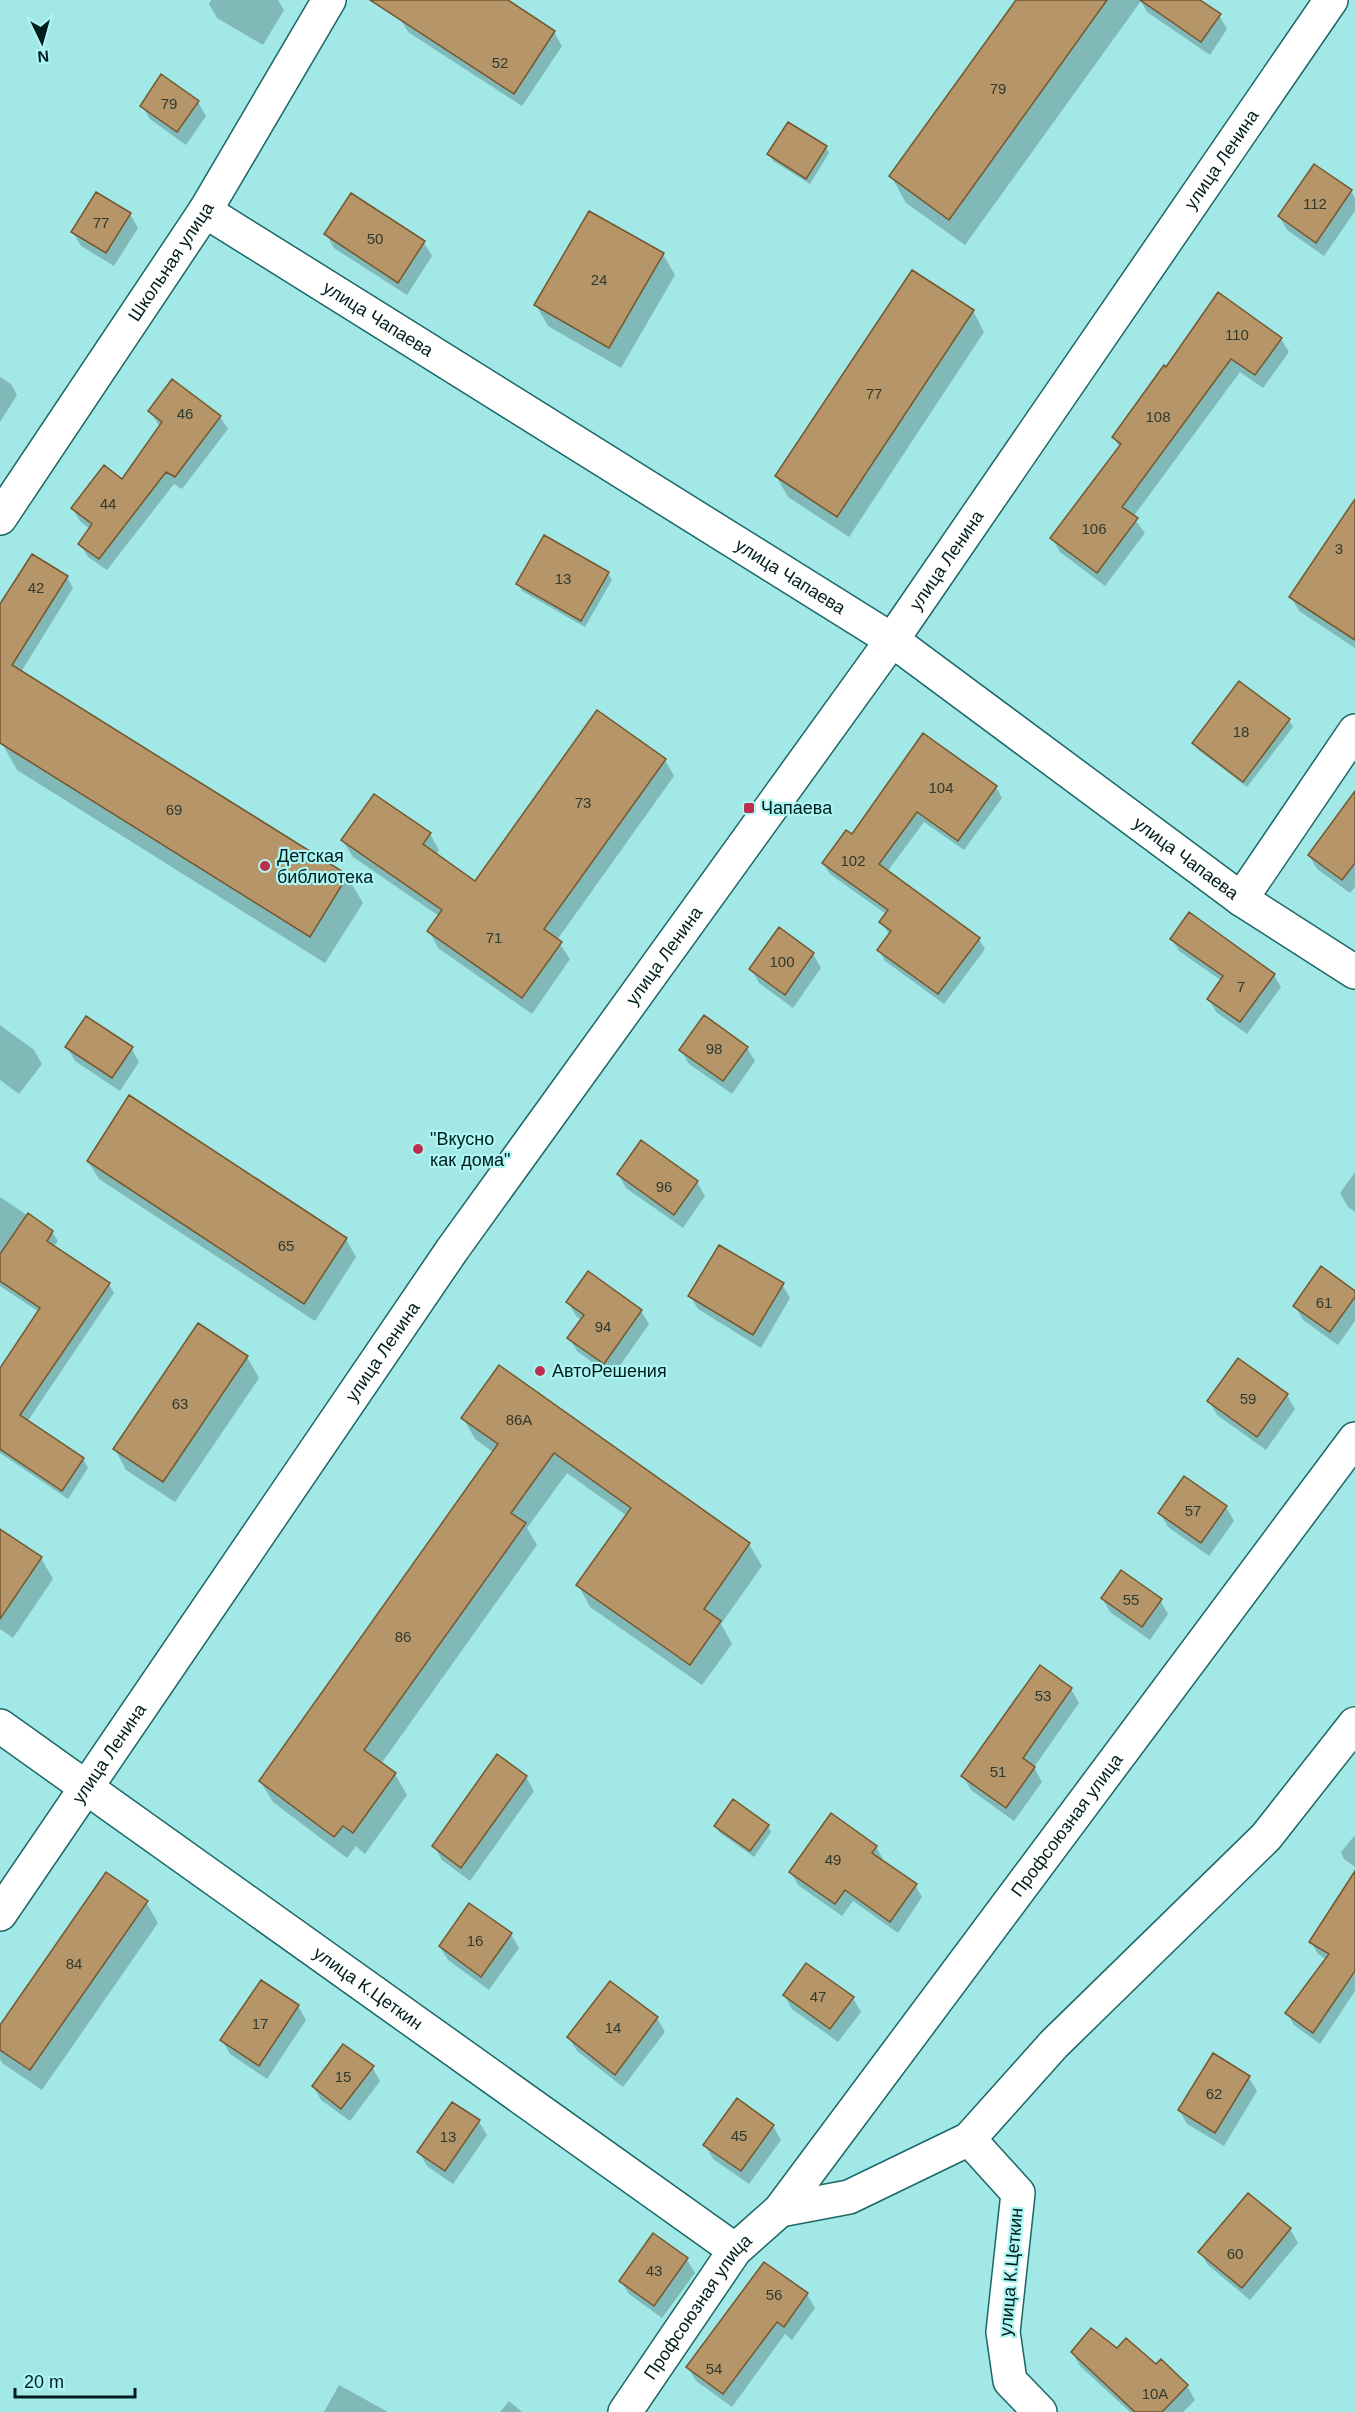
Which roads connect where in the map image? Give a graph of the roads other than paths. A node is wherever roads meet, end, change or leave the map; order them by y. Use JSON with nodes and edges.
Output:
{"nodes":[{"id":1,"x":329,"y":0,"type":"edge"},
{"id":2,"x":1331,"y":0,"type":"edge"},
{"id":3,"x":205,"y":211,"type":"junction"},
{"id":4,"x":0,"y":518,"type":"edge"},
{"id":5,"x":892,"y":640,"type":"junction"},
{"id":6,"x":1355,"y":730,"type":"edge"},
{"id":7,"x":1241,"y":899,"type":"junction"},
{"id":8,"x":1355,"y":972,"type":"edge"},
{"id":9,"x":1355,"y":1439,"type":"edge"},
{"id":10,"x":1355,"y":1724,"type":"edge"},
{"id":11,"x":0,"y":1726,"type":"edge"},
{"id":12,"x":87,"y":1788,"type":"junction"},
{"id":13,"x":0,"y":1914,"type":"edge"},
{"id":14,"x":969,"y":2139,"type":"junction"},
{"id":15,"x":780,"y":2210,"type":"junction"},
{"id":16,"x":735,"y":2250,"type":"junction"},
{"id":17,"x":625,"y":2412,"type":"edge"},
{"id":18,"x":1040,"y":2412,"type":"edge"}],
"edges":[{"from":1,"to":3,"type":"street","name":"Школьная улица"},
{"from":2,"to":5,"type":"street","name":"улица Ленина"},
{"from":3,"to":4,"type":"street","name":"Школьная улица"},
{"from":3,"to":5,"type":"street","name":"улица Чапаева"},
{"from":5,"to":7,"type":"street","name":"улица Чапаева"},
{"from":5,"to":12,"type":"street","name":"улица Ленина"},
{"from":6,"to":7,"type":"street"},
{"from":7,"to":8,"type":"street","name":"улица Чапаева"},
{"from":9,"to":15,"type":"street","name":"Профсоюзная улица"},
{"from":10,"to":14,"type":"street"},
{"from":11,"to":12,"type":"street","name":"улица К.Цеткин"},
{"from":12,"to":13,"type":"street","name":"улица Ленина"},
{"from":12,"to":16,"type":"street","name":"улица К.Цеткин"},
{"from":14,"to":15,"type":"street"},
{"from":14,"to":18,"type":"street","name":"улица К.Цеткин"},
{"from":15,"to":16,"type":"street","name":"Профсоюзная улица"},
{"from":16,"to":17,"type":"street","name":"Профсоюзная улица"}]}
